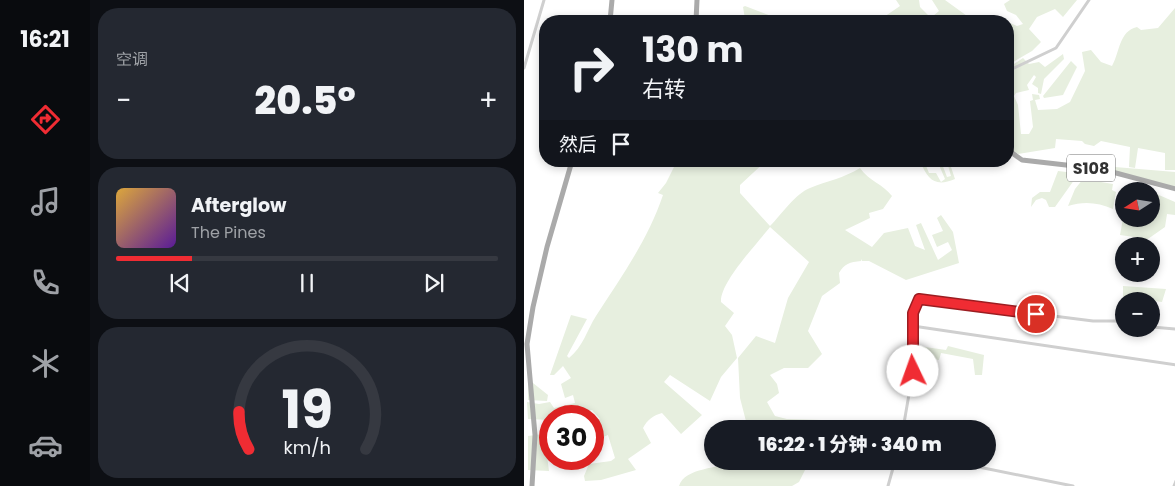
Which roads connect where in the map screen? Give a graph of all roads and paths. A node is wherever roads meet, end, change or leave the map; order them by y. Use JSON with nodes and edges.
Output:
{"nodes":[{"id":1,"x":544,"y":0,"type":"edge"},
{"id":2,"x":612,"y":0,"type":"edge"},
{"id":3,"x":697,"y":0,"type":"edge"},
{"id":4,"x":1089,"y":0,"type":"edge"},
{"id":5,"x":539,"y":15,"type":"edge"},
{"id":6,"x":611,"y":15,"type":"edge"},
{"id":7,"x":696,"y":15,"type":"edge"},
{"id":8,"x":539,"y":16,"type":"edge"},
{"id":9,"x":526,"y":56,"type":"edge"},
{"id":10,"x":524,"y":68,"type":"edge"},
{"id":11,"x":1014,"y":68,"type":"edge"},
{"id":12,"x":1014,"y":154,"type":"edge"},
{"id":13,"x":570,"y":167,"type":"edge"},
{"id":14,"x":1175,"y":190,"type":"edge"},
{"id":15,"x":1115,"y":321,"type":"edge"},
{"id":16,"x":913,"y":326,"type":"junction"},
{"id":17,"x":1160,"y":328,"type":"edge"},
{"id":18,"x":1175,"y":329,"type":"edge"},
{"id":19,"x":1175,"y":365,"type":"edge"},
{"id":20,"x":905,"y":420,"type":"edge"},
{"id":21,"x":892,"y":470,"type":"edge"},
{"id":22,"x":994,"y":470,"type":"edge"},
{"id":23,"x":1175,"y":481,"type":"edge"},
{"id":24,"x":532,"y":486,"type":"edge"},
{"id":25,"x":888,"y":486,"type":"edge"},
{"id":26,"x":1073,"y":486,"type":"edge"},
{"id":27,"x":1174,"y":486,"type":"edge"}],
"edges":[{"from":1,"to":5,"type":"street"},
{"from":2,"to":6,"type":"main road"},
{"from":3,"to":7,"type":"main road"},
{"from":4,"to":11,"type":"street"},
{"from":8,"to":9,"type":"street"},
{"from":9,"to":10,"type":"street"},
{"from":12,"to":14,"type":"main road","number":"S108"},
{"from":13,"to":24,"type":"main road"},
{"from":15,"to":16,"type":"street"},
{"from":16,"to":19,"type":"street"},
{"from":16,"to":20,"type":"street"},
{"from":17,"to":18,"type":"street"},
{"from":21,"to":25,"type":"street"},
{"from":22,"to":26,"type":"street"},
{"from":23,"to":27,"type":"street"}]}
